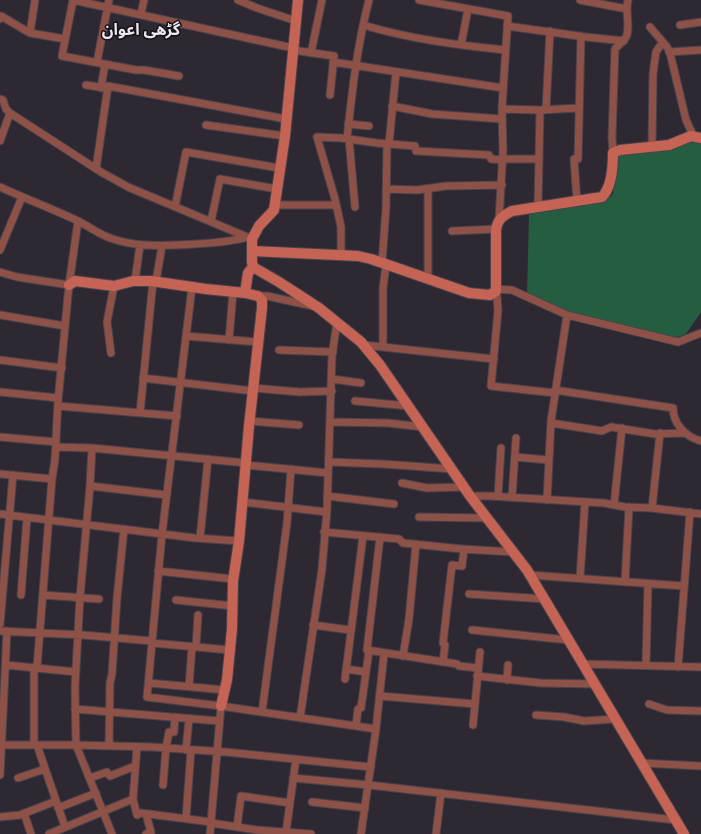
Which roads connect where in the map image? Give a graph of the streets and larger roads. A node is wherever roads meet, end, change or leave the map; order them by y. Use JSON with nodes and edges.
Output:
{"nodes":[{"id":1,"x":35,"y":0,"type":"edge"},
{"id":2,"x":73,"y":0,"type":"edge"},
{"id":3,"x":144,"y":0,"type":"edge"},
{"id":4,"x":238,"y":0,"type":"edge"},
{"id":5,"x":298,"y":0,"type":"edge"},
{"id":6,"x":322,"y":0,"type":"edge"},
{"id":7,"x":369,"y":0,"type":"edge"},
{"id":8,"x":419,"y":0,"type":"edge"},
{"id":9,"x":580,"y":0,"type":"edge"},
{"id":10,"x":628,"y":0,"type":"edge"},
{"id":11,"x":436,"y":2,"type":"edge"},
{"id":12,"x":108,"y":4,"type":"edge"},
{"id":13,"x":468,"y":9,"type":"junction"},
{"id":14,"x":627,"y":10,"type":"junction"},
{"id":15,"x":141,"y":14,"type":"junction"},
{"id":16,"x":0,"y":19,"type":"edge"},
{"id":17,"x":296,"y":21,"type":"junction"},
{"id":18,"x":701,"y":22,"type":"edge"},
{"id":19,"x":363,"y":25,"type":"junction"},
{"id":20,"x":680,"y":25,"type":"dead end"},
{"id":21,"x":507,"y":26,"type":"junction"},
{"id":22,"x":650,"y":27,"type":"dead end"},
{"id":23,"x":550,"y":31,"type":"junction"},
{"id":24,"x":30,"y":33,"type":"junction"},
{"id":25,"x":581,"y":36,"type":"junction"},
{"id":26,"x":65,"y":39,"type":"junction"},
{"id":27,"x":624,"y":41,"type":"junction"},
{"id":28,"x":662,"y":43,"type":"junction"},
{"id":29,"x":461,"y":45,"type":"junction"},
{"id":30,"x":293,"y":49,"type":"junction"},
{"id":31,"x":505,"y":50,"type":"junction"},
{"id":32,"x":701,"y":50,"type":"edge"},
{"id":33,"x":669,"y":52,"type":"junction"},
{"id":34,"x":311,"y":53,"type":"junction"},
{"id":35,"x":96,"y":62,"type":"junction"},
{"id":36,"x":334,"y":62,"type":"junction"},
{"id":37,"x":105,"y":64,"type":"junction"},
{"id":38,"x":355,"y":66,"type":"junction"},
{"id":39,"x":396,"y":72,"type":"junction"},
{"id":40,"x":179,"y":76,"type":"dead end"},
{"id":41,"x":86,"y":85,"type":"dead end"},
{"id":42,"x":104,"y":88,"type":"junction"},
{"id":43,"x":503,"y":88,"type":"junction"},
{"id":44,"x":330,"y":95,"type":"dead end"},
{"id":45,"x":0,"y":99,"type":"edge"},
{"id":46,"x":392,"y":106,"type":"junction"},
{"id":47,"x":579,"y":108,"type":"junction"},
{"id":48,"x":502,"y":109,"type":"junction"},
{"id":49,"x":543,"y":110,"type":"junction"},
{"id":50,"x":10,"y":113,"type":"junction"},
{"id":51,"x":502,"y":119,"type":"junction"},
{"id":52,"x":286,"y":120,"type":"junction"},
{"id":53,"x":348,"y":124,"type":"junction"},
{"id":54,"x":206,"y":125,"type":"dead end"},
{"id":55,"x":369,"y":126,"type":"dead end"},
{"id":56,"x":285,"y":136,"type":"junction"},
{"id":57,"x":698,"y":138,"type":"edge"},
{"id":58,"x":348,"y":139,"type":"junction"},
{"id":59,"x":0,"y":141,"type":"edge"},
{"id":60,"x":388,"y":144,"type":"junction"},
{"id":61,"x":652,"y":147,"type":"junction"},
{"id":62,"x":613,"y":153,"type":"junction"},
{"id":63,"x":539,"y":159,"type":"junction"},
{"id":64,"x":502,"y":160,"type":"junction"},
{"id":65,"x":279,"y":168,"type":"junction"},
{"id":66,"x":96,"y":169,"type":"junction"},
{"id":67,"x":502,"y":184,"type":"junction"},
{"id":68,"x":0,"y":187,"type":"edge"},
{"id":69,"x":277,"y":188,"type":"junction"},
{"id":70,"x":386,"y":189,"type":"junction"},
{"id":71,"x":428,"y":189,"type":"junction"},
{"id":72,"x":22,"y":197,"type":"junction"},
{"id":73,"x":577,"y":201,"type":"junction"},
{"id":74,"x":336,"y":205,"type":"junction"},
{"id":75,"x":274,"y":206,"type":"junction"},
{"id":76,"x":175,"y":207,"type":"junction"},
{"id":77,"x":355,"y":207,"type":"dead end"},
{"id":78,"x":538,"y":207,"type":"junction"},
{"id":79,"x":78,"y":221,"type":"junction"},
{"id":80,"x":211,"y":221,"type":"junction"},
{"id":81,"x":498,"y":224,"type":"junction"},
{"id":82,"x":452,"y":230,"type":"dead end"},
{"id":83,"x":4,"y":232,"type":"edge"},
{"id":84,"x":250,"y":238,"type":"junction"},
{"id":85,"x":140,"y":245,"type":"junction"},
{"id":86,"x":162,"y":246,"type":"junction"},
{"id":87,"x":0,"y":250,"type":"edge"},
{"id":88,"x":252,"y":251,"type":"junction"},
{"id":89,"x":341,"y":255,"type":"junction"},
{"id":90,"x":384,"y":264,"type":"junction"},
{"id":91,"x":253,"y":267,"type":"junction"},
{"id":92,"x":0,"y":272,"type":"edge"},
{"id":93,"x":428,"y":279,"type":"junction"},
{"id":94,"x":135,"y":281,"type":"junction"},
{"id":95,"x":155,"y":281,"type":"junction"},
{"id":96,"x":69,"y":285,"type":"junction"},
{"id":97,"x":114,"y":286,"type":"junction"},
{"id":98,"x":192,"y":287,"type":"junction"},
{"id":99,"x":496,"y":290,"type":"junction"},
{"id":100,"x":233,"y":292,"type":"junction"},
{"id":101,"x":245,"y":293,"type":"junction"},
{"id":102,"x":258,"y":296,"type":"junction"},
{"id":103,"x":318,"y":307,"type":"junction"},
{"id":104,"x":0,"y":315,"type":"edge"},
{"id":105,"x":567,"y":315,"type":"junction"},
{"id":106,"x":337,"y":322,"type":"junction"},
{"id":107,"x":65,"y":326,"type":"junction"},
{"id":108,"x":700,"y":335,"type":"edge"},
{"id":109,"x":186,"y":336,"type":"junction"},
{"id":110,"x":229,"y":340,"type":"junction"},
{"id":111,"x":258,"y":342,"type":"junction"},
{"id":112,"x":364,"y":345,"type":"junction"},
{"id":113,"x":383,"y":347,"type":"junction"},
{"id":114,"x":279,"y":350,"type":"dead end"},
{"id":115,"x":333,"y":352,"type":"junction"},
{"id":116,"x":111,"y":354,"type":"dead end"},
{"id":117,"x":494,"y":359,"type":"junction"},
{"id":118,"x":0,"y":360,"type":"edge"},
{"id":119,"x":62,"y":368,"type":"junction"},
{"id":120,"x":143,"y":378,"type":"junction"},
{"id":121,"x":332,"y":379,"type":"junction"},
{"id":122,"x":181,"y":382,"type":"junction"},
{"id":123,"x":361,"y":383,"type":"dead end"},
{"id":124,"x":253,"y":389,"type":"junction"},
{"id":125,"x":332,"y":391,"type":"junction"},
{"id":126,"x":555,"y":391,"type":"junction"},
{"id":127,"x":0,"y":392,"type":"edge"},
{"id":128,"x":58,"y":398,"type":"junction"},
{"id":129,"x":355,"y":400,"type":"dead end"},
{"id":130,"x":58,"y":406,"type":"junction"},
{"id":131,"x":409,"y":406,"type":"junction"},
{"id":132,"x":140,"y":413,"type":"junction"},
{"id":133,"x":177,"y":416,"type":"junction"},
{"id":134,"x":250,"y":421,"type":"junction"},
{"id":135,"x":330,"y":422,"type":"junction"},
{"id":136,"x":551,"y":423,"type":"junction"},
{"id":137,"x":299,"y":425,"type":"dead end"},
{"id":138,"x":423,"y":427,"type":"junction"},
{"id":139,"x":622,"y":428,"type":"junction"},
{"id":140,"x":660,"y":433,"type":"junction"},
{"id":141,"x":685,"y":433,"type":"junction"},
{"id":142,"x":0,"y":437,"type":"edge"},
{"id":143,"x":516,"y":438,"type":"dead end"},
{"id":144,"x":701,"y":441,"type":"edge"},
{"id":145,"x":56,"y":445,"type":"junction"},
{"id":146,"x":92,"y":448,"type":"junction"},
{"id":147,"x":502,"y":448,"type":"dead end"},
{"id":148,"x":172,"y":456,"type":"junction"},
{"id":149,"x":515,"y":457,"type":"junction"},
{"id":150,"x":208,"y":460,"type":"junction"},
{"id":151,"x":549,"y":460,"type":"junction"},
{"id":152,"x":329,"y":462,"type":"junction"},
{"id":153,"x":246,"y":464,"type":"junction"},
{"id":154,"x":452,"y":469,"type":"junction"},
{"id":155,"x":291,"y":470,"type":"junction"},
{"id":156,"x":328,"y":473,"type":"junction"},
{"id":157,"x":0,"y":474,"type":"edge"},
{"id":158,"x":14,"y":475,"type":"junction"},
{"id":159,"x":52,"y":479,"type":"junction"},
{"id":160,"x":402,"y":484,"type":"dead end"},
{"id":161,"x":90,"y":486,"type":"junction"},
{"id":162,"x":467,"y":491,"type":"junction"},
{"id":163,"x":167,"y":494,"type":"junction"},
{"id":164,"x":327,"y":496,"type":"junction"},
{"id":165,"x":498,"y":496,"type":"junction"},
{"id":166,"x":512,"y":497,"type":"junction"},
{"id":167,"x":547,"y":500,"type":"junction"},
{"id":168,"x":243,"y":502,"type":"junction"},
{"id":169,"x":585,"y":502,"type":"junction"},
{"id":170,"x":394,"y":504,"type":"dead end"},
{"id":171,"x":614,"y":505,"type":"junction"},
{"id":172,"x":288,"y":507,"type":"junction"},
{"id":173,"x":629,"y":507,"type":"junction"},
{"id":174,"x":652,"y":508,"type":"junction"},
{"id":175,"x":326,"y":512,"type":"junction"},
{"id":176,"x":690,"y":512,"type":"junction"},
{"id":177,"x":0,"y":514,"type":"edge"},
{"id":178,"x":701,"y":514,"type":"edge"},
{"id":179,"x":10,"y":515,"type":"junction"},
{"id":180,"x":419,"y":517,"type":"dead end"},
{"id":181,"x":27,"y":518,"type":"junction"},
{"id":182,"x":487,"y":518,"type":"junction"},
{"id":183,"x":49,"y":521,"type":"junction"},
{"id":184,"x":88,"y":524,"type":"junction"},
{"id":185,"x":124,"y":529,"type":"junction"},
{"id":186,"x":324,"y":532,"type":"junction"},
{"id":187,"x":162,"y":534,"type":"junction"},
{"id":188,"x":363,"y":536,"type":"junction"},
{"id":189,"x":380,"y":537,"type":"junction"},
{"id":190,"x":200,"y":538,"type":"junction"},
{"id":191,"x":239,"y":541,"type":"junction"},
{"id":192,"x":416,"y":544,"type":"junction"},
{"id":193,"x":464,"y":549,"type":"junction"},
{"id":194,"x":513,"y":552,"type":"junction"},
{"id":195,"x":158,"y":571,"type":"junction"},
{"id":196,"x":530,"y":575,"type":"junction"},
{"id":197,"x":580,"y":578,"type":"junction"},
{"id":198,"x":233,"y":580,"type":"junction"},
{"id":199,"x":625,"y":582,"type":"junction"},
{"id":200,"x":648,"y":584,"type":"junction"},
{"id":201,"x":684,"y":586,"type":"junction"},
{"id":202,"x":469,"y":594,"type":"dead end"},
{"id":203,"x":21,"y":595,"type":"dead end"},
{"id":204,"x":43,"y":595,"type":"junction"},
{"id":205,"x":80,"y":598,"type":"junction"},
{"id":206,"x":99,"y":599,"type":"dead end"},
{"id":207,"x":545,"y":599,"type":"junction"},
{"id":208,"x":176,"y":600,"type":"dead end"},
{"id":209,"x":233,"y":606,"type":"junction"},
{"id":210,"x":198,"y":614,"type":"dead end"},
{"id":211,"x":0,"y":624,"type":"edge"},
{"id":212,"x":313,"y":625,"type":"junction"},
{"id":213,"x":350,"y":630,"type":"junction"},
{"id":214,"x":472,"y":630,"type":"dead end"},
{"id":215,"x":4,"y":631,"type":"edge"},
{"id":216,"x":39,"y":633,"type":"junction"},
{"id":217,"x":78,"y":635,"type":"junction"},
{"id":218,"x":114,"y":638,"type":"junction"},
{"id":219,"x":568,"y":640,"type":"junction"},
{"id":220,"x":152,"y":642,"type":"junction"},
{"id":221,"x":194,"y":647,"type":"junction"},
{"id":222,"x":230,"y":650,"type":"junction"},
{"id":223,"x":369,"y":651,"type":"junction"},
{"id":224,"x":480,"y":652,"type":"dead end"},
{"id":225,"x":384,"y":654,"type":"junction"},
{"id":226,"x":403,"y":656,"type":"junction"},
{"id":227,"x":443,"y":662,"type":"junction"},
{"id":228,"x":583,"y":664,"type":"junction"},
{"id":229,"x":6,"y":665,"type":"junction"},
{"id":230,"x":508,"y":665,"type":"dead end"},
{"id":231,"x":646,"y":665,"type":"junction"},
{"id":232,"x":678,"y":666,"type":"junction"},
{"id":233,"x":36,"y":667,"type":"junction"},
{"id":234,"x":701,"y":667,"type":"edge"},
{"id":235,"x":478,"y":668,"type":"junction"},
{"id":236,"x":346,"y":669,"type":"junction"},
{"id":237,"x":76,"y":672,"type":"junction"},
{"id":238,"x":366,"y":672,"type":"junction"},
{"id":239,"x":477,"y":676,"type":"junction"},
{"id":240,"x":345,"y":679,"type":"dead end"},
{"id":241,"x":507,"y":680,"type":"junction"},
{"id":242,"x":148,"y":683,"type":"junction"},
{"id":243,"x":594,"y":684,"type":"junction"},
{"id":244,"x":189,"y":686,"type":"junction"},
{"id":245,"x":225,"y":690,"type":"junction"},
{"id":246,"x":380,"y":696,"type":"junction"},
{"id":247,"x":475,"y":704,"type":"junction"},
{"id":248,"x":649,"y":704,"type":"dead end"},
{"id":249,"x":221,"y":706,"type":"junction"},
{"id":250,"x":75,"y":709,"type":"junction"},
{"id":251,"x":701,"y":711,"type":"edge"},
{"id":252,"x":109,"y":712,"type":"junction"},
{"id":253,"x":262,"y":712,"type":"junction"},
{"id":254,"x":536,"y":715,"type":"dead end"},
{"id":255,"x":175,"y":718,"type":"junction"},
{"id":256,"x":300,"y":718,"type":"junction"},
{"id":257,"x":190,"y":719,"type":"junction"},
{"id":258,"x":615,"y":719,"type":"junction"},
{"id":259,"x":219,"y":721,"type":"junction"},
{"id":260,"x":473,"y":725,"type":"dead end"},
{"id":261,"x":356,"y":726,"type":"junction"},
{"id":262,"x":376,"y":729,"type":"junction"},
{"id":263,"x":1,"y":745,"type":"edge"},
{"id":264,"x":35,"y":745,"type":"junction"},
{"id":265,"x":76,"y":745,"type":"junction"},
{"id":266,"x":109,"y":745,"type":"junction"},
{"id":267,"x":137,"y":747,"type":"junction"},
{"id":268,"x":166,"y":748,"type":"junction"},
{"id":269,"x":188,"y":750,"type":"junction"},
{"id":270,"x":216,"y":752,"type":"junction"},
{"id":271,"x":296,"y":760,"type":"junction"},
{"id":272,"x":641,"y":763,"type":"junction"},
{"id":273,"x":135,"y":766,"type":"junction"},
{"id":274,"x":701,"y":766,"type":"edge"},
{"id":275,"x":371,"y":767,"type":"junction"},
{"id":276,"x":45,"y":769,"type":"junction"},
{"id":277,"x":0,"y":775,"type":"edge"},
{"id":278,"x":18,"y":778,"type":"dead end"},
{"id":279,"x":90,"y":778,"type":"junction"},
{"id":280,"x":293,"y":778,"type":"junction"},
{"id":281,"x":163,"y":784,"type":"dead end"},
{"id":282,"x":369,"y":785,"type":"junction"},
{"id":283,"x":96,"y":793,"type":"junction"},
{"id":284,"x":441,"y":793,"type":"junction"},
{"id":285,"x":133,"y":799,"type":"junction"},
{"id":286,"x":312,"y":802,"type":"dead end"},
{"id":287,"x":290,"y":803,"type":"junction"},
{"id":288,"x":57,"y":804,"type":"junction"},
{"id":289,"x":365,"y":808,"type":"junction"},
{"id":290,"x":103,"y":811,"type":"junction"},
{"id":291,"x":24,"y":813,"type":"junction"},
{"id":292,"x":146,"y":814,"type":"junction"},
{"id":293,"x":0,"y":817,"type":"edge"},
{"id":294,"x":186,"y":818,"type":"junction"},
{"id":295,"x":675,"y":820,"type":"junction"},
{"id":296,"x":211,"y":823,"type":"junction"},
{"id":297,"x":237,"y":827,"type":"junction"},
{"id":298,"x":63,"y":830,"type":"edge"},
{"id":299,"x":286,"y":832,"type":"junction"},
{"id":300,"x":31,"y":834,"type":"edge"},
{"id":301,"x":48,"y":834,"type":"edge"},
{"id":302,"x":112,"y":834,"type":"edge"},
{"id":303,"x":146,"y":834,"type":"edge"},
{"id":304,"x":210,"y":834,"type":"edge"},
{"id":305,"x":311,"y":834,"type":"edge"},
{"id":306,"x":361,"y":834,"type":"edge"},
{"id":307,"x":436,"y":834,"type":"edge"},
{"id":308,"x":684,"y":834,"type":"edge"}],
"edges":[{"from":1,"to":24,"type":"street"},
{"from":2,"to":12,"type":"street"},
{"from":2,"to":26,"type":"street"},
{"from":3,"to":15,"type":"street"},
{"from":4,"to":17,"type":"street"},
{"from":5,"to":17,"type":"street"},
{"from":6,"to":34,"type":"street"},
{"from":7,"to":19,"type":"street"},
{"from":8,"to":11,"type":"street"},
{"from":9,"to":14,"type":"street"},
{"from":10,"to":14,"type":"street"},
{"from":11,"to":13,"type":"street"},
{"from":12,"to":15,"type":"street"},
{"from":12,"to":35,"type":"street"},
{"from":13,"to":21,"type":"street"},
{"from":13,"to":29,"type":"street"},
{"from":14,"to":27,"type":"street"},
{"from":15,"to":30,"type":"street"},
{"from":16,"to":24,"type":"street"},
{"from":17,"to":30,"type":"street"},
{"from":18,"to":20,"type":"street"},
{"from":19,"to":29,"type":"street"},
{"from":19,"to":38,"type":"street"},
{"from":21,"to":23,"type":"street"},
{"from":21,"to":31,"type":"street"},
{"from":22,"to":28,"type":"street"},
{"from":23,"to":25,"type":"street"},
{"from":23,"to":49,"type":"street"},
{"from":24,"to":26,"type":"street"},
{"from":25,"to":27,"type":"street"},
{"from":25,"to":47,"type":"street"},
{"from":26,"to":35,"type":"street"},
{"from":27,"to":62,"type":"street"},
{"from":28,"to":33,"type":"street"},
{"from":28,"to":61,"type":"street"},
{"from":29,"to":31,"type":"street"},
{"from":30,"to":34,"type":"street"},
{"from":30,"to":52,"type":"street"},
{"from":31,"to":43,"type":"street"},
{"from":32,"to":33,"type":"street"},
{"from":33,"to":57,"type":"street"},
{"from":34,"to":36,"type":"street"},
{"from":35,"to":37,"type":"street"},
{"from":36,"to":38,"type":"street"},
{"from":36,"to":44,"type":"street"},
{"from":37,"to":40,"type":"street"},
{"from":37,"to":42,"type":"street"},
{"from":38,"to":39,"type":"street"},
{"from":38,"to":53,"type":"street"},
{"from":39,"to":43,"type":"street"},
{"from":39,"to":46,"type":"street"},
{"from":41,"to":42,"type":"street"},
{"from":42,"to":52,"type":"street"},
{"from":42,"to":66,"type":"street"},
{"from":43,"to":48,"type":"street"},
{"from":45,"to":50,"type":"street"},
{"from":46,"to":51,"type":"street"},
{"from":46,"to":60,"type":"street"},
{"from":47,"to":49,"type":"street"},
{"from":47,"to":73,"type":"street"},
{"from":48,"to":49,"type":"street"},
{"from":48,"to":51,"type":"street"},
{"from":49,"to":63,"type":"street"},
{"from":50,"to":59,"type":"street"},
{"from":50,"to":66,"type":"street"},
{"from":51,"to":64,"type":"street"},
{"from":52,"to":56,"type":"street"},
{"from":53,"to":55,"type":"street"},
{"from":53,"to":58,"type":"street"},
{"from":54,"to":56,"type":"street"},
{"from":56,"to":65,"type":"street"},
{"from":57,"to":61,"type":"street"},
{"from":58,"to":60,"type":"street"},
{"from":58,"to":74,"type":"street"},
{"from":58,"to":77,"type":"street"},
{"from":60,"to":64,"type":"street"},
{"from":60,"to":70,"type":"street"},
{"from":61,"to":62,"type":"street"},
{"from":62,"to":73,"type":"street"},
{"from":63,"to":64,"type":"street"},
{"from":63,"to":78,"type":"street"},
{"from":64,"to":67,"type":"street"},
{"from":65,"to":69,"type":"street"},
{"from":65,"to":76,"type":"street"},
{"from":66,"to":76,"type":"street"},
{"from":67,"to":71,"type":"street"},
{"from":67,"to":81,"type":"street"},
{"from":68,"to":72,"type":"street"},
{"from":69,"to":75,"type":"street"},
{"from":69,"to":80,"type":"street"},
{"from":70,"to":71,"type":"street"},
{"from":70,"to":90,"type":"street"},
{"from":71,"to":93,"type":"street"},
{"from":72,"to":79,"type":"street"},
{"from":72,"to":83,"type":"street"},
{"from":73,"to":78,"type":"street"},
{"from":74,"to":75,"type":"street"},
{"from":74,"to":89,"type":"street"},
{"from":75,"to":84,"type":"street"},
{"from":76,"to":80,"type":"street"},
{"from":78,"to":81,"type":"street"},
{"from":79,"to":85,"type":"street"},
{"from":79,"to":96,"type":"street"},
{"from":80,"to":84,"type":"street"},
{"from":81,"to":82,"type":"street"},
{"from":81,"to":99,"type":"street"},
{"from":83,"to":87,"type":"street"},
{"from":84,"to":86,"type":"street"},
{"from":84,"to":88,"type":"street"},
{"from":85,"to":86,"type":"street"},
{"from":85,"to":94,"type":"street"},
{"from":86,"to":95,"type":"street"},
{"from":88,"to":89,"type":"street"},
{"from":88,"to":91,"type":"street"},
{"from":89,"to":90,"type":"street"},
{"from":90,"to":93,"type":"street"},
{"from":90,"to":113,"type":"street"},
{"from":91,"to":101,"type":"street"},
{"from":91,"to":103,"type":"street"},
{"from":92,"to":96,"type":"street"},
{"from":93,"to":99,"type":"street"},
{"from":94,"to":95,"type":"street"},
{"from":94,"to":97,"type":"street"},
{"from":95,"to":98,"type":"street"},
{"from":95,"to":120,"type":"street"},
{"from":96,"to":97,"type":"street"},
{"from":96,"to":107,"type":"street"},
{"from":97,"to":116,"type":"street"},
{"from":98,"to":100,"type":"street"},
{"from":98,"to":109,"type":"street"},
{"from":99,"to":105,"type":"street"},
{"from":99,"to":117,"type":"street"},
{"from":100,"to":101,"type":"street"},
{"from":100,"to":110,"type":"street"},
{"from":101,"to":102,"type":"street"},
{"from":102,"to":103,"type":"street"},
{"from":102,"to":111,"type":"street"},
{"from":103,"to":106,"type":"street"},
{"from":104,"to":107,"type":"street"},
{"from":105,"to":108,"type":"street"},
{"from":105,"to":126,"type":"street"},
{"from":106,"to":112,"type":"street"},
{"from":106,"to":115,"type":"street"},
{"from":107,"to":119,"type":"street"},
{"from":109,"to":110,"type":"street"},
{"from":109,"to":122,"type":"street"},
{"from":110,"to":111,"type":"street"},
{"from":111,"to":124,"type":"street"},
{"from":112,"to":113,"type":"street"},
{"from":112,"to":131,"type":"street"},
{"from":113,"to":117,"type":"street"},
{"from":114,"to":115,"type":"street"},
{"from":115,"to":121,"type":"street"},
{"from":117,"to":126,"type":"street"},
{"from":118,"to":119,"type":"street"},
{"from":119,"to":128,"type":"street"},
{"from":120,"to":122,"type":"street"},
{"from":120,"to":132,"type":"street"},
{"from":121,"to":123,"type":"street"},
{"from":121,"to":125,"type":"street"},
{"from":122,"to":124,"type":"street"},
{"from":122,"to":133,"type":"street"},
{"from":124,"to":125,"type":"street"},
{"from":124,"to":134,"type":"street"},
{"from":125,"to":135,"type":"street"},
{"from":126,"to":136,"type":"street"},
{"from":126,"to":141,"type":"street"},
{"from":127,"to":128,"type":"street"},
{"from":128,"to":130,"type":"street"},
{"from":129,"to":131,"type":"street"},
{"from":130,"to":132,"type":"street"},
{"from":130,"to":145,"type":"street"},
{"from":131,"to":138,"type":"street"},
{"from":132,"to":133,"type":"street"},
{"from":133,"to":148,"type":"street"},
{"from":134,"to":137,"type":"street"},
{"from":134,"to":153,"type":"street"},
{"from":135,"to":138,"type":"street"},
{"from":135,"to":152,"type":"street"},
{"from":136,"to":139,"type":"street"},
{"from":136,"to":151,"type":"street"},
{"from":138,"to":154,"type":"street"},
{"from":139,"to":140,"type":"street"},
{"from":139,"to":171,"type":"street"},
{"from":140,"to":141,"type":"street"},
{"from":140,"to":174,"type":"street"},
{"from":141,"to":144,"type":"street"},
{"from":142,"to":145,"type":"street"},
{"from":143,"to":149,"type":"street"},
{"from":145,"to":146,"type":"street"},
{"from":145,"to":159,"type":"street"},
{"from":146,"to":148,"type":"street"},
{"from":146,"to":161,"type":"street"},
{"from":147,"to":165,"type":"street"},
{"from":148,"to":150,"type":"street"},
{"from":148,"to":163,"type":"street"},
{"from":149,"to":151,"type":"street"},
{"from":149,"to":166,"type":"street"},
{"from":150,"to":153,"type":"street"},
{"from":150,"to":190,"type":"street"},
{"from":151,"to":167,"type":"street"},
{"from":152,"to":154,"type":"street"},
{"from":152,"to":156,"type":"street"},
{"from":153,"to":155,"type":"street"},
{"from":153,"to":168,"type":"street"},
{"from":154,"to":162,"type":"street"},
{"from":155,"to":156,"type":"street"},
{"from":155,"to":172,"type":"street"},
{"from":156,"to":164,"type":"street"},
{"from":157,"to":158,"type":"street"},
{"from":158,"to":159,"type":"street"},
{"from":158,"to":179,"type":"street"},
{"from":159,"to":183,"type":"street"},
{"from":160,"to":162,"type":"street"},
{"from":161,"to":163,"type":"street"},
{"from":161,"to":184,"type":"street"},
{"from":162,"to":165,"type":"street"},
{"from":162,"to":182,"type":"street"},
{"from":163,"to":187,"type":"street"},
{"from":164,"to":170,"type":"street"},
{"from":164,"to":175,"type":"street"},
{"from":165,"to":166,"type":"street"},
{"from":166,"to":167,"type":"street"},
{"from":167,"to":169,"type":"street"},
{"from":168,"to":172,"type":"street"},
{"from":168,"to":191,"type":"street"},
{"from":169,"to":171,"type":"street"},
{"from":169,"to":197,"type":"street"},
{"from":171,"to":173,"type":"street"},
{"from":172,"to":175,"type":"street"},
{"from":172,"to":253,"type":"street"},
{"from":173,"to":174,"type":"street"},
{"from":173,"to":199,"type":"street"},
{"from":174,"to":176,"type":"street"},
{"from":175,"to":186,"type":"street"},
{"from":176,"to":178,"type":"street"},
{"from":176,"to":201,"type":"street"},
{"from":177,"to":179,"type":"street"},
{"from":179,"to":181,"type":"street"},
{"from":179,"to":211,"type":"street"},
{"from":180,"to":182,"type":"street"},
{"from":181,"to":183,"type":"street"},
{"from":181,"to":203,"type":"street"},
{"from":182,"to":194,"type":"street"},
{"from":183,"to":184,"type":"street"},
{"from":183,"to":204,"type":"street"},
{"from":184,"to":185,"type":"street"},
{"from":184,"to":205,"type":"street"},
{"from":185,"to":187,"type":"street"},
{"from":185,"to":218,"type":"street"},
{"from":186,"to":188,"type":"street"},
{"from":186,"to":212,"type":"street"},
{"from":187,"to":190,"type":"street"},
{"from":187,"to":195,"type":"street"},
{"from":188,"to":189,"type":"street"},
{"from":188,"to":213,"type":"street"},
{"from":189,"to":192,"type":"street"},
{"from":189,"to":223,"type":"street"},
{"from":190,"to":191,"type":"street"},
{"from":191,"to":198,"type":"street"},
{"from":192,"to":193,"type":"street"},
{"from":192,"to":226,"type":"street"},
{"from":193,"to":194,"type":"street"},
{"from":193,"to":227,"type":"street"},
{"from":194,"to":196,"type":"street"},
{"from":195,"to":198,"type":"street"},
{"from":195,"to":220,"type":"street"},
{"from":196,"to":197,"type":"street"},
{"from":196,"to":207,"type":"street"},
{"from":197,"to":199,"type":"street"},
{"from":198,"to":209,"type":"street"},
{"from":199,"to":200,"type":"street"},
{"from":200,"to":201,"type":"street"},
{"from":200,"to":231,"type":"street"},
{"from":201,"to":232,"type":"street"},
{"from":202,"to":207,"type":"street"},
{"from":204,"to":205,"type":"street"},
{"from":204,"to":216,"type":"street"},
{"from":205,"to":206,"type":"street"},
{"from":205,"to":217,"type":"street"},
{"from":207,"to":219,"type":"street"},
{"from":208,"to":209,"type":"street"},
{"from":209,"to":222,"type":"street"},
{"from":210,"to":221,"type":"street"},
{"from":212,"to":213,"type":"street"},
{"from":212,"to":256,"type":"street"},
{"from":213,"to":236,"type":"street"},
{"from":214,"to":219,"type":"street"},
{"from":215,"to":216,"type":"street"},
{"from":215,"to":229,"type":"street"},
{"from":216,"to":217,"type":"street"},
{"from":216,"to":233,"type":"street"},
{"from":217,"to":218,"type":"street"},
{"from":217,"to":237,"type":"street"},
{"from":218,"to":220,"type":"street"},
{"from":218,"to":252,"type":"street"},
{"from":219,"to":228,"type":"street"},
{"from":220,"to":221,"type":"street"},
{"from":220,"to":242,"type":"street"},
{"from":221,"to":222,"type":"street"},
{"from":221,"to":244,"type":"street"},
{"from":222,"to":245,"type":"street"},
{"from":223,"to":225,"type":"street"},
{"from":223,"to":238,"type":"street"},
{"from":224,"to":235,"type":"street"},
{"from":225,"to":226,"type":"street"},
{"from":225,"to":246,"type":"street"},
{"from":226,"to":227,"type":"street"},
{"from":227,"to":235,"type":"street"},
{"from":228,"to":231,"type":"street"},
{"from":228,"to":243,"type":"street"},
{"from":229,"to":233,"type":"street"},
{"from":229,"to":263,"type":"street"},
{"from":230,"to":241,"type":"street"},
{"from":231,"to":232,"type":"street"},
{"from":232,"to":234,"type":"street"},
{"from":233,"to":237,"type":"street"},
{"from":233,"to":264,"type":"street"},
{"from":235,"to":239,"type":"street"},
{"from":236,"to":238,"type":"street"},
{"from":236,"to":240,"type":"street"},
{"from":237,"to":250,"type":"street"},
{"from":238,"to":261,"type":"street"},
{"from":239,"to":241,"type":"street"},
{"from":239,"to":247,"type":"street"},
{"from":241,"to":243,"type":"street"},
{"from":242,"to":244,"type":"street"},
{"from":242,"to":249,"type":"street"},
{"from":243,"to":258,"type":"street"},
{"from":244,"to":245,"type":"street"},
{"from":245,"to":249,"type":"street"},
{"from":246,"to":247,"type":"street"},
{"from":246,"to":262,"type":"street"},
{"from":247,"to":260,"type":"street"},
{"from":248,"to":251,"type":"street"},
{"from":249,"to":253,"type":"street"},
{"from":249,"to":259,"type":"street"},
{"from":250,"to":252,"type":"street"},
{"from":250,"to":265,"type":"street"},
{"from":252,"to":255,"type":"street"},
{"from":252,"to":266,"type":"street"},
{"from":253,"to":256,"type":"street"},
{"from":254,"to":258,"type":"street"},
{"from":255,"to":257,"type":"street"},
{"from":255,"to":268,"type":"street"},
{"from":256,"to":261,"type":"street"},
{"from":257,"to":259,"type":"street"},
{"from":257,"to":269,"type":"street"},
{"from":258,"to":272,"type":"street"},
{"from":259,"to":270,"type":"street"},
{"from":261,"to":262,"type":"street"},
{"from":262,"to":275,"type":"street"},
{"from":263,"to":264,"type":"street"},
{"from":263,"to":277,"type":"street"},
{"from":264,"to":265,"type":"street"},
{"from":264,"to":276,"type":"street"},
{"from":265,"to":266,"type":"street"},
{"from":265,"to":279,"type":"street"},
{"from":266,"to":267,"type":"street"},
{"from":267,"to":268,"type":"street"},
{"from":267,"to":273,"type":"street"},
{"from":268,"to":269,"type":"street"},
{"from":268,"to":281,"type":"street"},
{"from":269,"to":270,"type":"street"},
{"from":269,"to":294,"type":"street"},
{"from":270,"to":271,"type":"street"},
{"from":270,"to":296,"type":"street"},
{"from":271,"to":275,"type":"street"},
{"from":271,"to":280,"type":"street"},
{"from":272,"to":274,"type":"street"},
{"from":272,"to":295,"type":"street"},
{"from":273,"to":279,"type":"street"},
{"from":273,"to":285,"type":"street"},
{"from":275,"to":282,"type":"street"},
{"from":276,"to":278,"type":"street"},
{"from":276,"to":288,"type":"street"},
{"from":279,"to":283,"type":"street"},
{"from":280,"to":282,"type":"street"},
{"from":280,"to":287,"type":"street"},
{"from":282,"to":284,"type":"street"},
{"from":282,"to":289,"type":"street"},
{"from":283,"to":288,"type":"street"},
{"from":283,"to":290,"type":"street"},
{"from":284,"to":295,"type":"street"},
{"from":284,"to":307,"type":"street"},
{"from":285,"to":290,"type":"street"},
{"from":285,"to":292,"type":"street"},
{"from":286,"to":289,"type":"street"},
{"from":287,"to":297,"type":"street"},
{"from":287,"to":299,"type":"street"},
{"from":288,"to":291,"type":"street"},
{"from":288,"to":298,"type":"street"},
{"from":289,"to":306,"type":"street"},
{"from":290,"to":298,"type":"street"},
{"from":290,"to":302,"type":"street"},
{"from":291,"to":293,"type":"street"},
{"from":291,"to":300,"type":"street"},
{"from":292,"to":294,"type":"street"},
{"from":292,"to":303,"type":"street"},
{"from":294,"to":296,"type":"street"},
{"from":295,"to":308,"type":"street"},
{"from":296,"to":297,"type":"street"},
{"from":296,"to":304,"type":"street"},
{"from":297,"to":299,"type":"street"},
{"from":298,"to":301,"type":"street"},
{"from":299,"to":305,"type":"street"}]}
